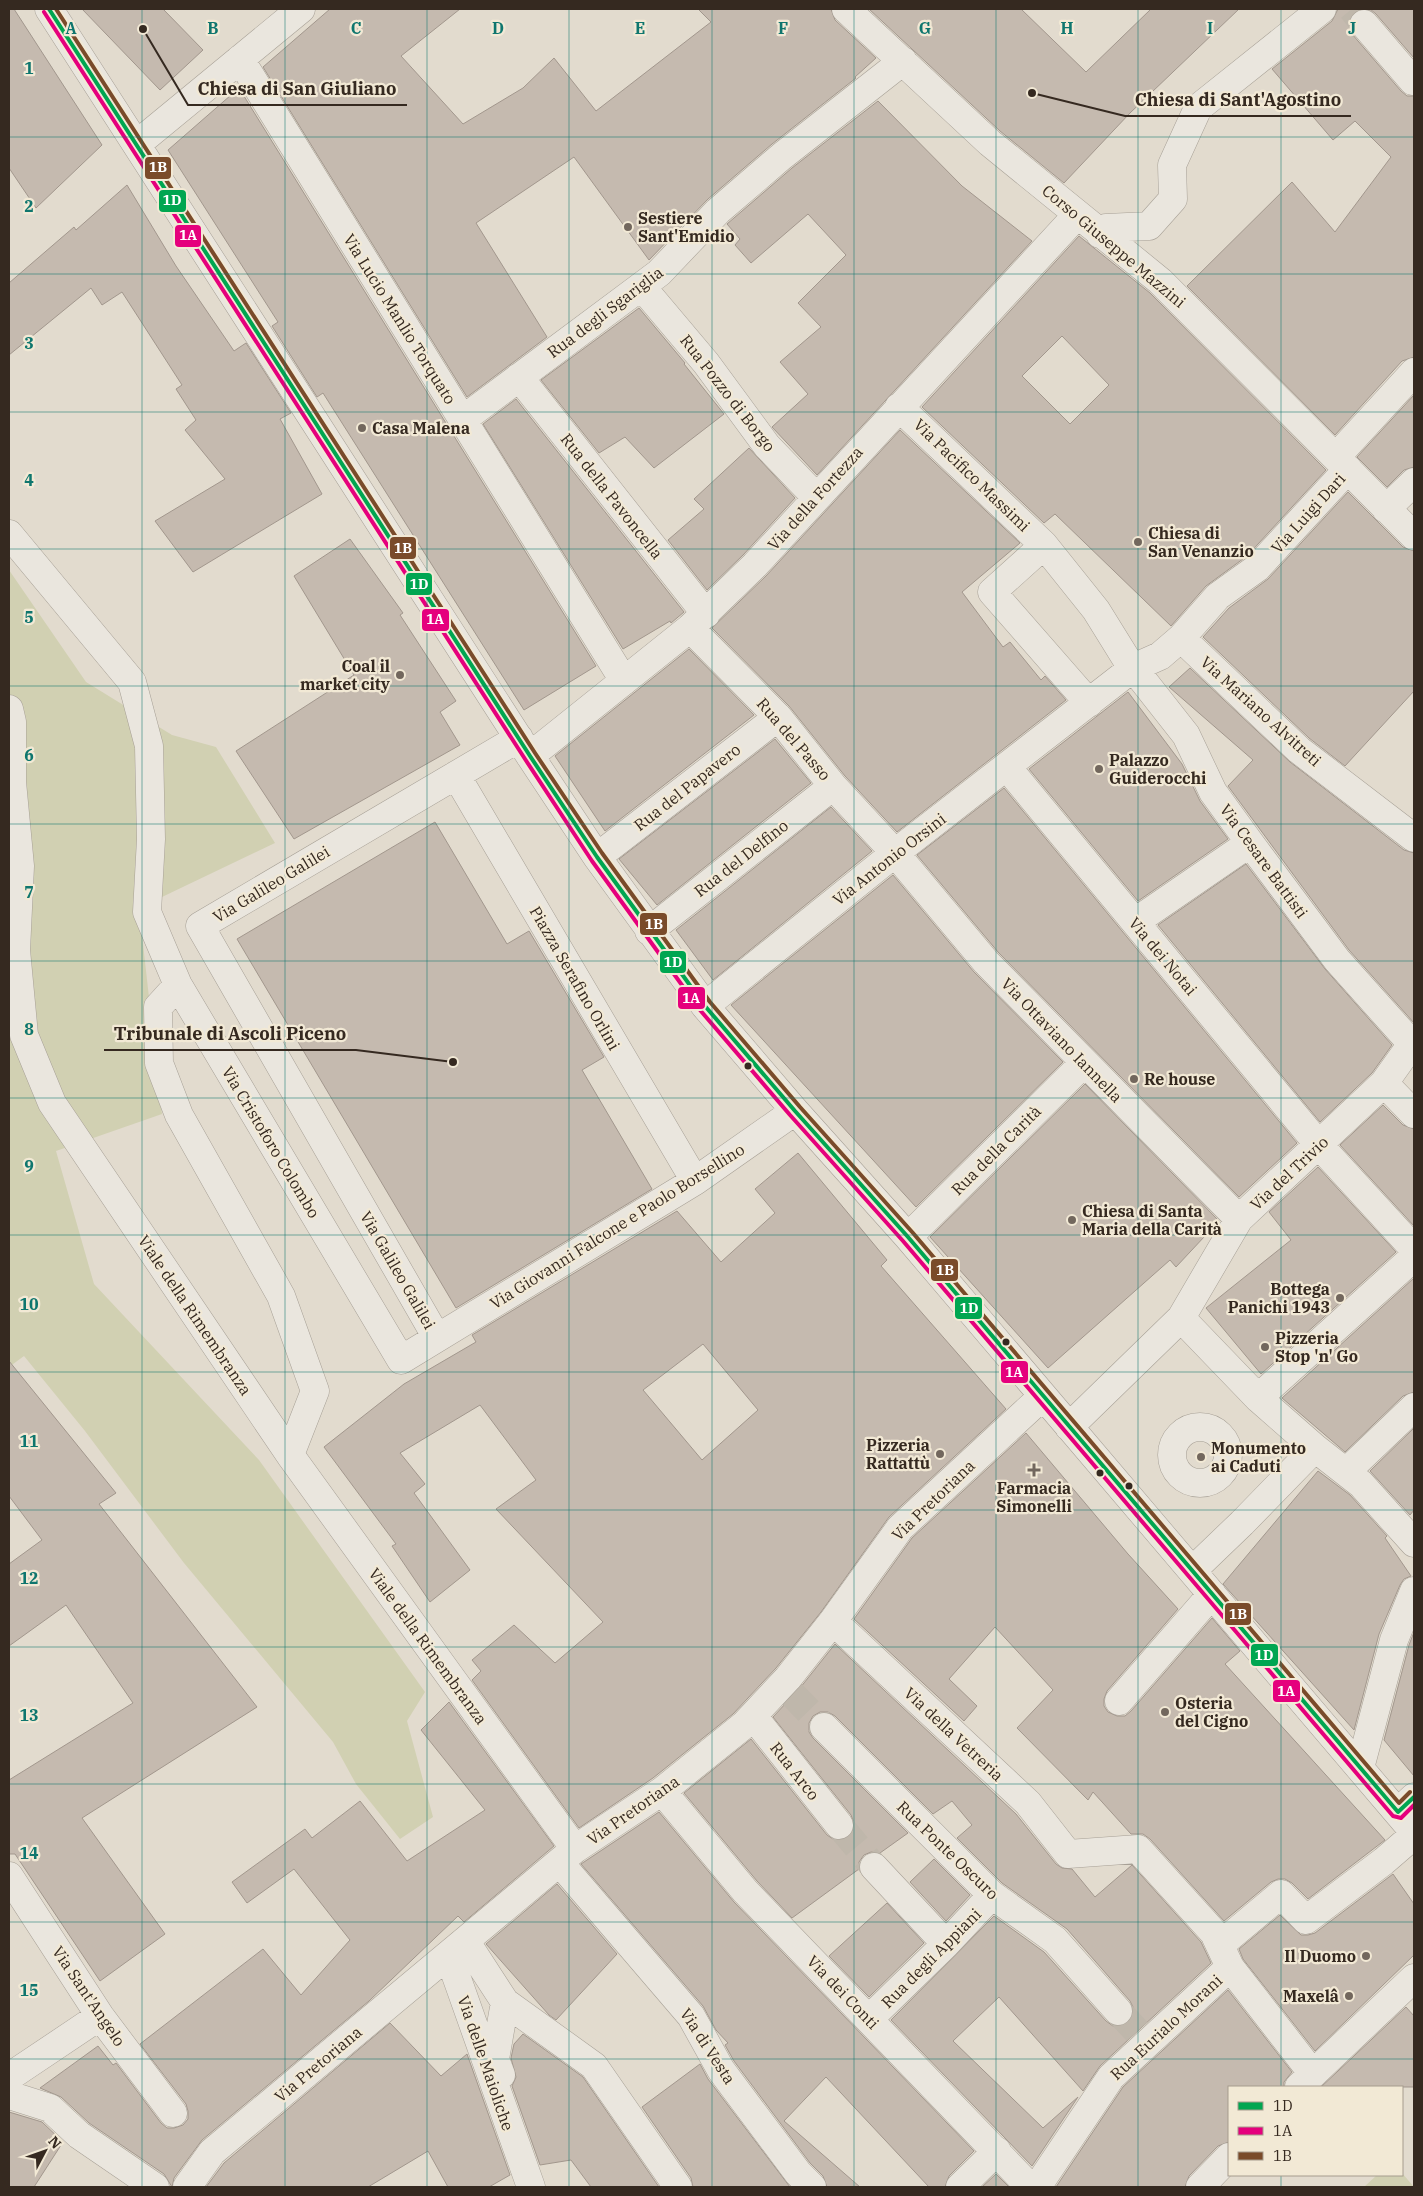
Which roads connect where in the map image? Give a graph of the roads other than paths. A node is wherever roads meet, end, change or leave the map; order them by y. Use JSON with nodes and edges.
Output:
{"nodes":[{"id":1,"x":49,"y":9,"type":"edge"},
{"id":2,"x":301,"y":9,"type":"edge"},
{"id":3,"x":846,"y":9,"type":"edge"},
{"id":4,"x":1321,"y":9,"type":"edge"},
{"id":5,"x":1364,"y":24,"type":"tunnel mouth"},
{"id":6,"x":240,"y":59,"type":"junction"},
{"id":7,"x":903,"y":61,"type":"junction"},
{"id":8,"x":1413,"y":81,"type":"dead end"},
{"id":9,"x":137,"y":144,"type":"junction"},
{"id":10,"x":1077,"y":215,"type":"junction"},
{"id":11,"x":1100,"y":234,"type":"junction"},
{"id":12,"x":642,"y":287,"type":"junction"},
{"id":13,"x":1414,"y":372,"type":"edge"},
{"id":14,"x":519,"y":377,"type":"junction"},
{"id":15,"x":899,"y":406,"type":"junction"},
{"id":16,"x":462,"y":420,"type":"junction"},
{"id":17,"x":1342,"y":463,"type":"junction"},
{"id":18,"x":1414,"y":482,"type":"edge"},
{"id":19,"x":816,"y":497,"type":"junction"},
{"id":20,"x":1386,"y":508,"type":"junction"},
{"id":21,"x":9,"y":534,"type":"edge"},
{"id":22,"x":1414,"y":536,"type":"edge"},
{"id":23,"x":1044,"y":544,"type":"junction"},
{"id":24,"x":698,"y":621,"type":"junction"},
{"id":25,"x":1181,"y":638,"type":"junction"},
{"id":26,"x":1133,"y":668,"type":"junction"},
{"id":27,"x":624,"y":681,"type":"junction"},
{"id":28,"x":1082,"y":708,"type":"junction"},
{"id":29,"x":9,"y":709,"type":"edge"},
{"id":30,"x":778,"y":717,"type":"junction"},
{"id":31,"x":525,"y":747,"type":"junction"},
{"id":32,"x":1007,"y":767,"type":"junction"},
{"id":33,"x":456,"y":775,"type":"junction"},
{"id":34,"x":833,"y":786,"type":"junction"},
{"id":35,"x":1414,"y":838,"type":"edge"},
{"id":36,"x":1250,"y":843,"type":"junction"},
{"id":37,"x":895,"y":853,"type":"junction"},
{"id":38,"x":597,"y":857,"type":"junction"},
{"id":39,"x":1135,"y":922,"type":"junction"},
{"id":40,"x":649,"y":931,"type":"junction"},
{"id":41,"x":178,"y":985,"type":"junction"},
{"id":42,"x":705,"y":1006,"type":"junction"},
{"id":43,"x":1413,"y":1042,"type":"edge"},
{"id":44,"x":1084,"y":1063,"type":"junction"},
{"id":45,"x":1384,"y":1083,"type":"junction"},
{"id":46,"x":795,"y":1111,"type":"junction"},
{"id":47,"x":1414,"y":1114,"type":"edge"},
{"id":48,"x":1319,"y":1145,"type":"junction"},
{"id":49,"x":695,"y":1181,"type":"junction"},
{"id":50,"x":1239,"y":1219,"type":"junction"},
{"id":51,"x":908,"y":1237,"type":"junction"},
{"id":52,"x":1412,"y":1249,"type":"edge"},
{"id":53,"x":1181,"y":1318,"type":"junction"},
{"id":54,"x":437,"y":1338,"type":"junction"},
{"id":55,"x":1043,"y":1396,"type":"junction"},
{"id":56,"x":1258,"y":1398,"type":"junction"},
{"id":57,"x":1414,"y":1407,"type":"edge"},
{"id":58,"x":1069,"y":1427,"type":"junction"},
{"id":59,"x":1315,"y":1448,"type":"junction"},
{"id":60,"x":290,"y":1455,"type":"junction"},
{"id":61,"x":1346,"y":1472,"type":"junction"},
{"id":62,"x":1225,"y":1486,"type":"joint"},
{"id":63,"x":1414,"y":1542,"type":"edge"},
{"id":64,"x":1192,"y":1571,"type":"junction"},
{"id":65,"x":1414,"y":1591,"type":"edge"},
{"id":66,"x":1212,"y":1594,"type":"junction"},
{"id":67,"x":833,"y":1621,"type":"junction"},
{"id":68,"x":1119,"y":1701,"type":"dead end"},
{"id":69,"x":753,"y":1716,"type":"junction"},
{"id":70,"x":824,"y":1727,"type":"tunnel mouth"},
{"id":71,"x":1360,"y":1768,"type":"junction"},
{"id":72,"x":662,"y":1791,"type":"junction"},
{"id":73,"x":1411,"y":1821,"type":"edge"},
{"id":74,"x":839,"y":1825,"type":"tunnel mouth"},
{"id":75,"x":568,"y":1856,"type":"junction"},
{"id":76,"x":874,"y":1867,"type":"tunnel mouth"},
{"id":77,"x":9,"y":1876,"type":"edge"},
{"id":78,"x":992,"y":1895,"type":"junction"},
{"id":79,"x":946,"y":1944,"type":"junction"},
{"id":80,"x":457,"y":1949,"type":"junction"},
{"id":81,"x":1225,"y":1956,"type":"junction"},
{"id":82,"x":1406,"y":1987,"type":"edge"},
{"id":83,"x":505,"y":2002,"type":"junction"},
{"id":84,"x":1118,"y":2011,"type":"tunnel mouth"},
{"id":85,"x":100,"y":2016,"type":"junction"},
{"id":86,"x":869,"y":2020,"type":"junction"},
{"id":87,"x":9,"y":2077,"type":"edge"},
{"id":88,"x":1306,"y":2080,"type":"edge"},
{"id":89,"x":9,"y":2095,"type":"edge"},
{"id":90,"x":173,"y":2113,"type":"dead end"},
{"id":91,"x":997,"y":2152,"type":"junction"},
{"id":92,"x":1228,"y":2158,"type":"edge"},
{"id":93,"x":527,"y":2179,"type":"edge"},
{"id":94,"x":155,"y":2187,"type":"edge"},
{"id":95,"x":186,"y":2187,"type":"edge"},
{"id":96,"x":550,"y":2187,"type":"edge"},
{"id":97,"x":678,"y":2187,"type":"edge"},
{"id":98,"x":812,"y":2187,"type":"edge"},
{"id":99,"x":960,"y":2187,"type":"edge"},
{"id":100,"x":1030,"y":2187,"type":"edge"},
{"id":101,"x":1037,"y":2187,"type":"edge"},
{"id":102,"x":1200,"y":2187,"type":"edge"}],
"edges":[{"from":1,"to":9,"type":"street"},
{"from":2,"to":6,"type":"street"},
{"from":3,"to":7,"type":"street","name":"Corso Giuseppe Mazzini"},
{"from":4,"to":11,"type":"street"},
{"from":5,"to":8,"type":"street"},
{"from":6,"to":9,"type":"street"},
{"from":6,"to":16,"type":"street","name":"Via Lucio Manlio Torquato"},
{"from":7,"to":10,"type":"street","name":"Corso Giuseppe Mazzini"},
{"from":7,"to":12,"type":"street","name":"Rua degli Sgariglia"},
{"from":9,"to":31,"type":"street"},
{"from":10,"to":11,"type":"street","name":"Corso Giuseppe Mazzini"},
{"from":10,"to":15,"type":"street","name":"Via della Fortezza"},
{"from":11,"to":17,"type":"street","name":"Corso Giuseppe Mazzini"},
{"from":12,"to":14,"type":"street","name":"Rua degli Sgariglia"},
{"from":12,"to":19,"type":"street","name":"Rua Pozzo di Borgo"},
{"from":13,"to":17,"type":"street","name":"Via Luigi Dari"},
{"from":14,"to":16,"type":"street","name":"Rua degli Sgariglia"},
{"from":14,"to":24,"type":"street","name":"Rua della Pavoncella"},
{"from":15,"to":19,"type":"street","name":"Via della Fortezza"},
{"from":15,"to":23,"type":"street","name":"Via Pacifico Massimi"},
{"from":16,"to":27,"type":"street","name":"Via Lucio Manlio Torquato"},
{"from":17,"to":20,"type":"street","name":"Corso Giuseppe Mazzini"},
{"from":17,"to":25,"type":"street","name":"Via Luigi Dari"},
{"from":18,"to":20,"type":"street"},
{"from":19,"to":24,"type":"street","name":"Via della Fortezza"},
{"from":20,"to":22,"type":"street","name":"Corso Giuseppe Mazzini"},
{"from":21,"to":41,"type":"street","name":"Via Cristoforo Colombo"},
{"from":23,"to":26,"type":"street","name":"Via Pacifico Massimi"},
{"from":23,"to":28,"type":"street"},
{"from":24,"to":27,"type":"street","name":"Via della Fortezza"},
{"from":24,"to":30,"type":"street","name":"Rua del Passo"},
{"from":25,"to":26,"type":"street","name":"Via Luigi Dari"},
{"from":25,"to":35,"type":"street","name":"Via Mariano Alvitreti"},
{"from":26,"to":28,"type":"street","name":"Via Antonio Orsini"},
{"from":26,"to":36,"type":"street","name":"Via Cesare Battisti"},
{"from":27,"to":31,"type":"street","name":"Via della Fortezza"},
{"from":28,"to":32,"type":"street","name":"Via Antonio Orsini"},
{"from":29,"to":60,"type":"street","name":"Viale della Rimembranza"},
{"from":30,"to":34,"type":"street","name":"Rua del Passo"},
{"from":30,"to":38,"type":"street","name":"Rua del Papavero"},
{"from":31,"to":33,"type":"street","name":"Via Galileo Galilei"},
{"from":31,"to":38,"type":"street"},
{"from":32,"to":37,"type":"street","name":"Via Antonio Orsini"},
{"from":32,"to":39,"type":"street","name":"Via dei Notai"},
{"from":33,"to":49,"type":"street","name":"Piazza Serafino Orlini"},
{"from":33,"to":54,"type":"street","name":"Via Galileo Galilei"},
{"from":34,"to":37,"type":"street","name":"Rua del Passo"},
{"from":34,"to":40,"type":"street","name":"Rua del Delfino"},
{"from":36,"to":39,"type":"street"},
{"from":36,"to":43,"type":"street","name":"Via Cesare Battisti"},
{"from":37,"to":42,"type":"street","name":"Via Antonio Orsini"},
{"from":37,"to":44,"type":"street","name":"Via Ottaviano Iannella"},
{"from":38,"to":40,"type":"street"},
{"from":39,"to":48,"type":"street","name":"Via dei Notai"},
{"from":40,"to":42,"type":"street"},
{"from":41,"to":54,"type":"street","name":"Via Cristoforo Colombo"},
{"from":41,"to":60,"type":"street"},
{"from":42,"to":46,"type":"street"},
{"from":43,"to":45,"type":"street","name":"Via del Trivio"},
{"from":44,"to":50,"type":"street","name":"Via Ottaviano Iannella"},
{"from":44,"to":51,"type":"street","name":"Rua della Carità"},
{"from":45,"to":47,"type":"street"},
{"from":45,"to":48,"type":"street","name":"Via del Trivio"},
{"from":46,"to":49,"type":"street","name":"Via Giovanni Falcone e Paolo Borsellino"},
{"from":46,"to":51,"type":"street"},
{"from":48,"to":50,"type":"street","name":"Via del Trivio"},
{"from":48,"to":52,"type":"street","name":"Via dei Notai"},
{"from":49,"to":54,"type":"street","name":"Via Giovanni Falcone e Paolo Borsellino"},
{"from":50,"to":53,"type":"street","name":"Via del Trivio"},
{"from":51,"to":55,"type":"street"},
{"from":52,"to":56,"type":"street"},
{"from":53,"to":56,"type":"street"},
{"from":53,"to":58,"type":"street","name":"Via del Trivio"},
{"from":55,"to":58,"type":"street"},
{"from":55,"to":67,"type":"street","name":"Via Pretoriana"},
{"from":56,"to":59,"type":"street"},
{"from":57,"to":61,"type":"street"},
{"from":58,"to":64,"type":"street"},
{"from":59,"to":61,"type":"street"},
{"from":59,"to":64,"type":"street"},
{"from":60,"to":75,"type":"street","name":"Viale della Rimembranza"},
{"from":61,"to":63,"type":"street"},
{"from":62,"to":62,"type":"street"},
{"from":64,"to":66,"type":"street"},
{"from":65,"to":71,"type":"street"},
{"from":66,"to":68,"type":"street"},
{"from":66,"to":71,"type":"street"},
{"from":67,"to":69,"type":"street","name":"Via Pretoriana"},
{"from":67,"to":81,"type":"street","name":"Via della Vetreria"},
{"from":69,"to":72,"type":"street","name":"Via Pretoriana"},
{"from":69,"to":74,"type":"street","name":"Rua Arco"},
{"from":70,"to":78,"type":"street","name":"Rua Ponte Oscuro"},
{"from":71,"to":73,"type":"street"},
{"from":72,"to":75,"type":"street","name":"Via Pretoriana"},
{"from":72,"to":86,"type":"street","name":"Via dei Conti"},
{"from":73,"to":81,"type":"street","name":"Rua Eurialo Morani"},
{"from":75,"to":80,"type":"street","name":"Via Pretoriana"},
{"from":75,"to":98,"type":"street","name":"Via di Vesta"},
{"from":76,"to":79,"type":"street"},
{"from":77,"to":85,"type":"street","name":"Via Sant'Angelo"},
{"from":78,"to":79,"type":"street","name":"Rua degli Appiani"},
{"from":78,"to":84,"type":"street","name":"Rua Ponte Oscuro"},
{"from":79,"to":86,"type":"street","name":"Rua degli Appiani"},
{"from":80,"to":83,"type":"street"},
{"from":80,"to":93,"type":"street","name":"Via delle Maioliche"},
{"from":80,"to":95,"type":"street","name":"Via Pretoriana"},
{"from":81,"to":88,"type":"street"},
{"from":81,"to":101,"type":"street","name":"Rua Eurialo Morani"},
{"from":82,"to":88,"type":"street"},
{"from":83,"to":96,"type":"street"},
{"from":83,"to":97,"type":"street"},
{"from":85,"to":87,"type":"street"},
{"from":85,"to":90,"type":"street","name":"Via Sant'Angelo"},
{"from":86,"to":91,"type":"street","name":"Via dei Conti"},
{"from":89,"to":94,"type":"street"},
{"from":91,"to":99,"type":"street"},
{"from":91,"to":100,"type":"street","name":"Via dei Conti"},
{"from":92,"to":102,"type":"street"}]}
